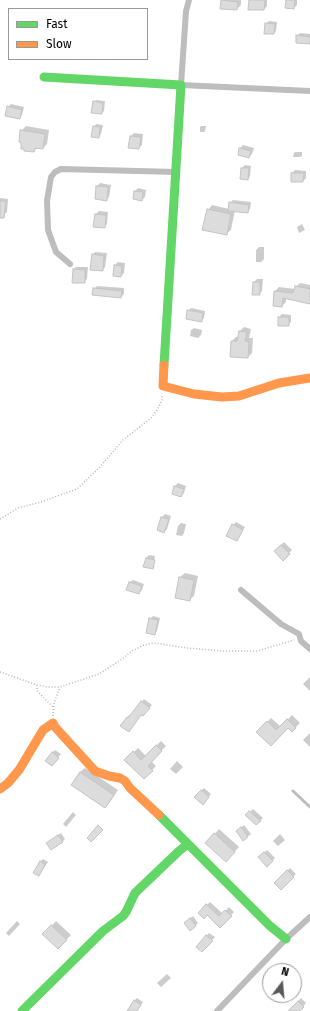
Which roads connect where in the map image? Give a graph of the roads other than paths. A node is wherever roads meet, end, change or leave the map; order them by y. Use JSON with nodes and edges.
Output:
{"nodes":[{"id":1,"x":189,"y":0,"type":"edge"},
{"id":2,"x":44,"y":76,"type":"dead end"},
{"id":3,"x":181,"y":85,"type":"junction"},
{"id":4,"x":310,"y":91,"type":"edge"},
{"id":5,"x":176,"y":172,"type":"junction"},
{"id":6,"x":70,"y":264,"type":"dead end"},
{"id":7,"x":310,"y":378,"type":"edge"},
{"id":8,"x":241,"y":590,"type":"dead end"},
{"id":9,"x":310,"y":649,"type":"edge"},
{"id":10,"x":0,"y":789,"type":"edge"},
{"id":11,"x":293,"y":791,"type":"dead end"},
{"id":12,"x":310,"y":807,"type":"edge"},
{"id":13,"x":188,"y":844,"type":"junction"},
{"id":14,"x":310,"y":917,"type":"edge"},
{"id":15,"x":286,"y":939,"type":"junction"},
{"id":16,"x":22,"y":1011,"type":"edge"},
{"id":17,"x":217,"y":1011,"type":"edge"}],
"edges":[{"from":1,"to":3,"type":"street"},
{"from":2,"to":3,"type":"street"},
{"from":3,"to":4,"type":"street"},
{"from":3,"to":5,"type":"street"},
{"from":5,"to":6,"type":"street"},
{"from":5,"to":7,"type":"street"},
{"from":8,"to":9,"type":"street"},
{"from":10,"to":13,"type":"street"},
{"from":11,"to":12,"type":"lane"},
{"from":13,"to":15,"type":"street"},
{"from":13,"to":16,"type":"street"},
{"from":14,"to":15,"type":"street"},
{"from":15,"to":17,"type":"street"}]}
